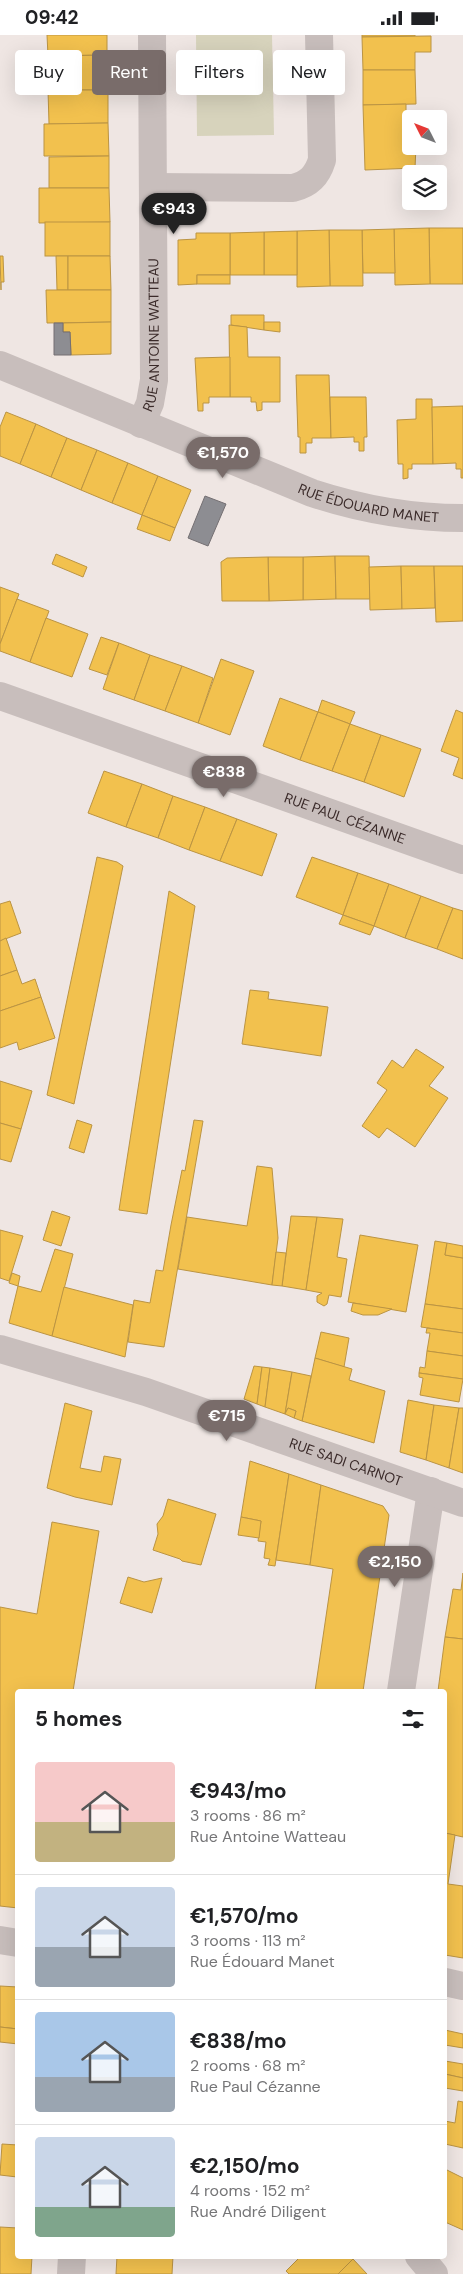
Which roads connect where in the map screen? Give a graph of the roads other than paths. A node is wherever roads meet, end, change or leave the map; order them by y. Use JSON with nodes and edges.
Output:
{"nodes":[{"id":1,"x":152,"y":35,"type":"edge"},
{"id":2,"x":319,"y":35,"type":"edge"},
{"id":3,"x":153,"y":187,"type":"junction"},
{"id":4,"x":0,"y":365,"type":"edge"},
{"id":5,"x":141,"y":423,"type":"junction"},
{"id":6,"x":463,"y":518,"type":"edge"},
{"id":7,"x":0,"y":696,"type":"edge"},
{"id":8,"x":463,"y":860,"type":"edge"},
{"id":9,"x":0,"y":1349,"type":"edge"},
{"id":10,"x":431,"y":1491,"type":"junction"},
{"id":11,"x":463,"y":1503,"type":"edge"},
{"id":12,"x":401,"y":1689,"type":"edge"},
{"id":13,"x":0,"y":1940,"type":"edge"},
{"id":14,"x":15,"y":1942,"type":"edge"},
{"id":15,"x":447,"y":1982,"type":"edge"},
{"id":16,"x":463,"y":1986,"type":"edge"},
{"id":17,"x":72,"y":2259,"type":"edge"},
{"id":18,"x":422,"y":2259,"type":"edge"},
{"id":19,"x":71,"y":2274,"type":"edge"},
{"id":20,"x":434,"y":2274,"type":"edge"}],
"edges":[{"from":1,"to":3,"type":"street","name":"RUE ANTOINE WATTEAU"},
{"from":2,"to":3,"type":"street"},
{"from":3,"to":5,"type":"street","name":"RUE ANTOINE WATTEAU"},
{"from":4,"to":5,"type":"street","name":"RUE ÉDOUARD MANET"},
{"from":5,"to":6,"type":"street","name":"RUE ÉDOUARD MANET"},
{"from":7,"to":8,"type":"street","name":"RUE PAUL CÉZANNE"},
{"from":9,"to":10,"type":"street","name":"RUE SADI CARNOT"},
{"from":10,"to":11,"type":"street","name":"RUE SADI CARNOT"},
{"from":10,"to":12,"type":"street"},
{"from":13,"to":14,"type":"street"},
{"from":15,"to":16,"type":"street"},
{"from":17,"to":19,"type":"street"},
{"from":18,"to":20,"type":"street"}]}
